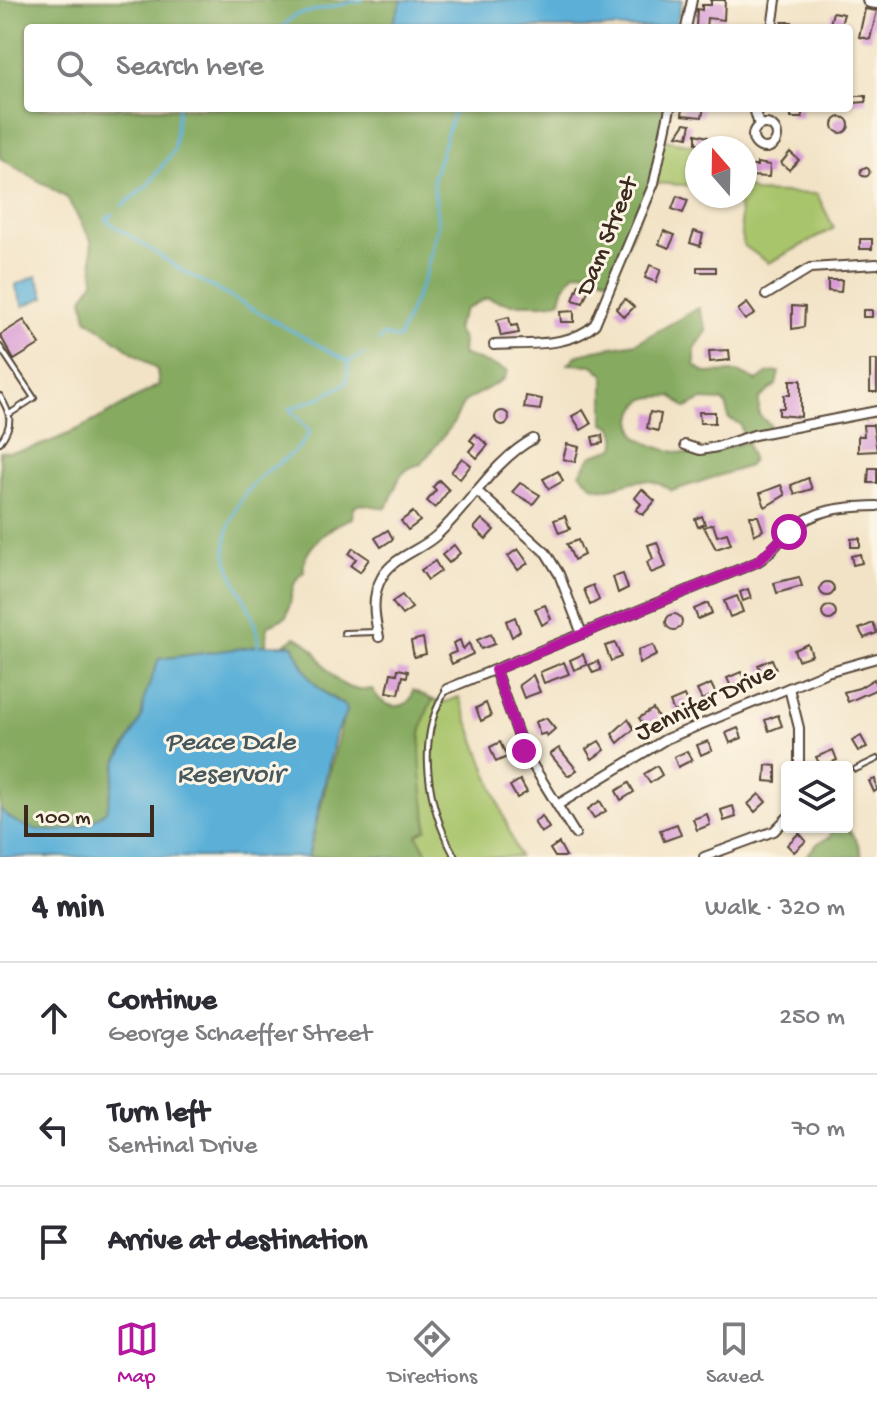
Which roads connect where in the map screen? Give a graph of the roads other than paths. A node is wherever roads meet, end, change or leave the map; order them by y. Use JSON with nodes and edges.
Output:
{"nodes":[{"id":1,"x":692,"y":0,"type":"edge"},
{"id":2,"x":776,"y":0,"type":"edge"},
{"id":3,"x":870,"y":0,"type":"edge"},
{"id":4,"x":877,"y":1,"type":"edge"},
{"id":5,"x":687,"y":24,"type":"edge"},
{"id":6,"x":773,"y":24,"type":"edge"},
{"id":7,"x":669,"y":112,"type":"edge"},
{"id":8,"x":755,"y":112,"type":"edge"},
{"id":9,"x":759,"y":125,"type":"dead end"},
{"id":10,"x":877,"y":264,"type":"edge"},
{"id":11,"x":766,"y":295,"type":"dead end"},
{"id":12,"x":494,"y":345,"type":"dead end"},
{"id":13,"x":0,"y":347,"type":"edge"},
{"id":14,"x":0,"y":396,"type":"edge"},
{"id":15,"x":877,"y":411,"type":"edge"},
{"id":16,"x":11,"y":413,"type":"junction"},
{"id":17,"x":533,"y":439,"type":"dead end"},
{"id":18,"x":0,"y":442,"type":"edge"},
{"id":19,"x":685,"y":445,"type":"dead end"},
{"id":20,"x":478,"y":492,"type":"junction"},
{"id":21,"x":877,"y":506,"type":"edge"},
{"id":22,"x":344,"y":633,"type":"dead end"},
{"id":23,"x":378,"y":634,"type":"joint"},
{"id":24,"x":582,"y":634,"type":"junction"},
{"id":25,"x":877,"y":658,"type":"edge"},
{"id":26,"x":495,"y":670,"type":"junction"},
{"id":27,"x":789,"y":688,"type":"junction"},
{"id":28,"x":447,"y":689,"type":"joint"},
{"id":29,"x":877,"y":759,"type":"edge"},
{"id":30,"x":799,"y":761,"type":"edge"},
{"id":31,"x":856,"y":769,"type":"dead end"},
{"id":32,"x":559,"y":804,"type":"junction"},
{"id":33,"x":781,"y":824,"type":"edge"},
{"id":34,"x":575,"y":834,"type":"dead end"},
{"id":35,"x":455,"y":857,"type":"edge"},
{"id":36,"x":704,"y":857,"type":"edge"}],
"edges":[{"from":1,"to":5,"type":"street"},
{"from":2,"to":6,"type":"street"},
{"from":3,"to":4,"type":"main road"},
{"from":7,"to":12,"type":"street","name":"Dam Street"},
{"from":8,"to":9,"type":"street"},
{"from":10,"to":11,"type":"street"},
{"from":13,"to":16,"type":"lane"},
{"from":14,"to":16,"type":"lane"},
{"from":15,"to":19,"type":"street"},
{"from":16,"to":18,"type":"lane"},
{"from":17,"to":20,"type":"street"},
{"from":20,"to":23,"type":"street"},
{"from":20,"to":24,"type":"street"},
{"from":21,"to":24,"type":"street"},
{"from":22,"to":23,"type":"lane"},
{"from":24,"to":26,"type":"street"},
{"from":25,"to":27,"type":"street","name":"Jennifer Drive"},
{"from":26,"to":28,"type":"street"},
{"from":26,"to":32,"type":"street"},
{"from":27,"to":30,"type":"street"},
{"from":27,"to":32,"type":"street","name":"Jennifer Drive"},
{"from":28,"to":35,"type":"lane"},
{"from":29,"to":31,"type":"lane"},
{"from":32,"to":34,"type":"street"},
{"from":33,"to":36,"type":"street"}]}
